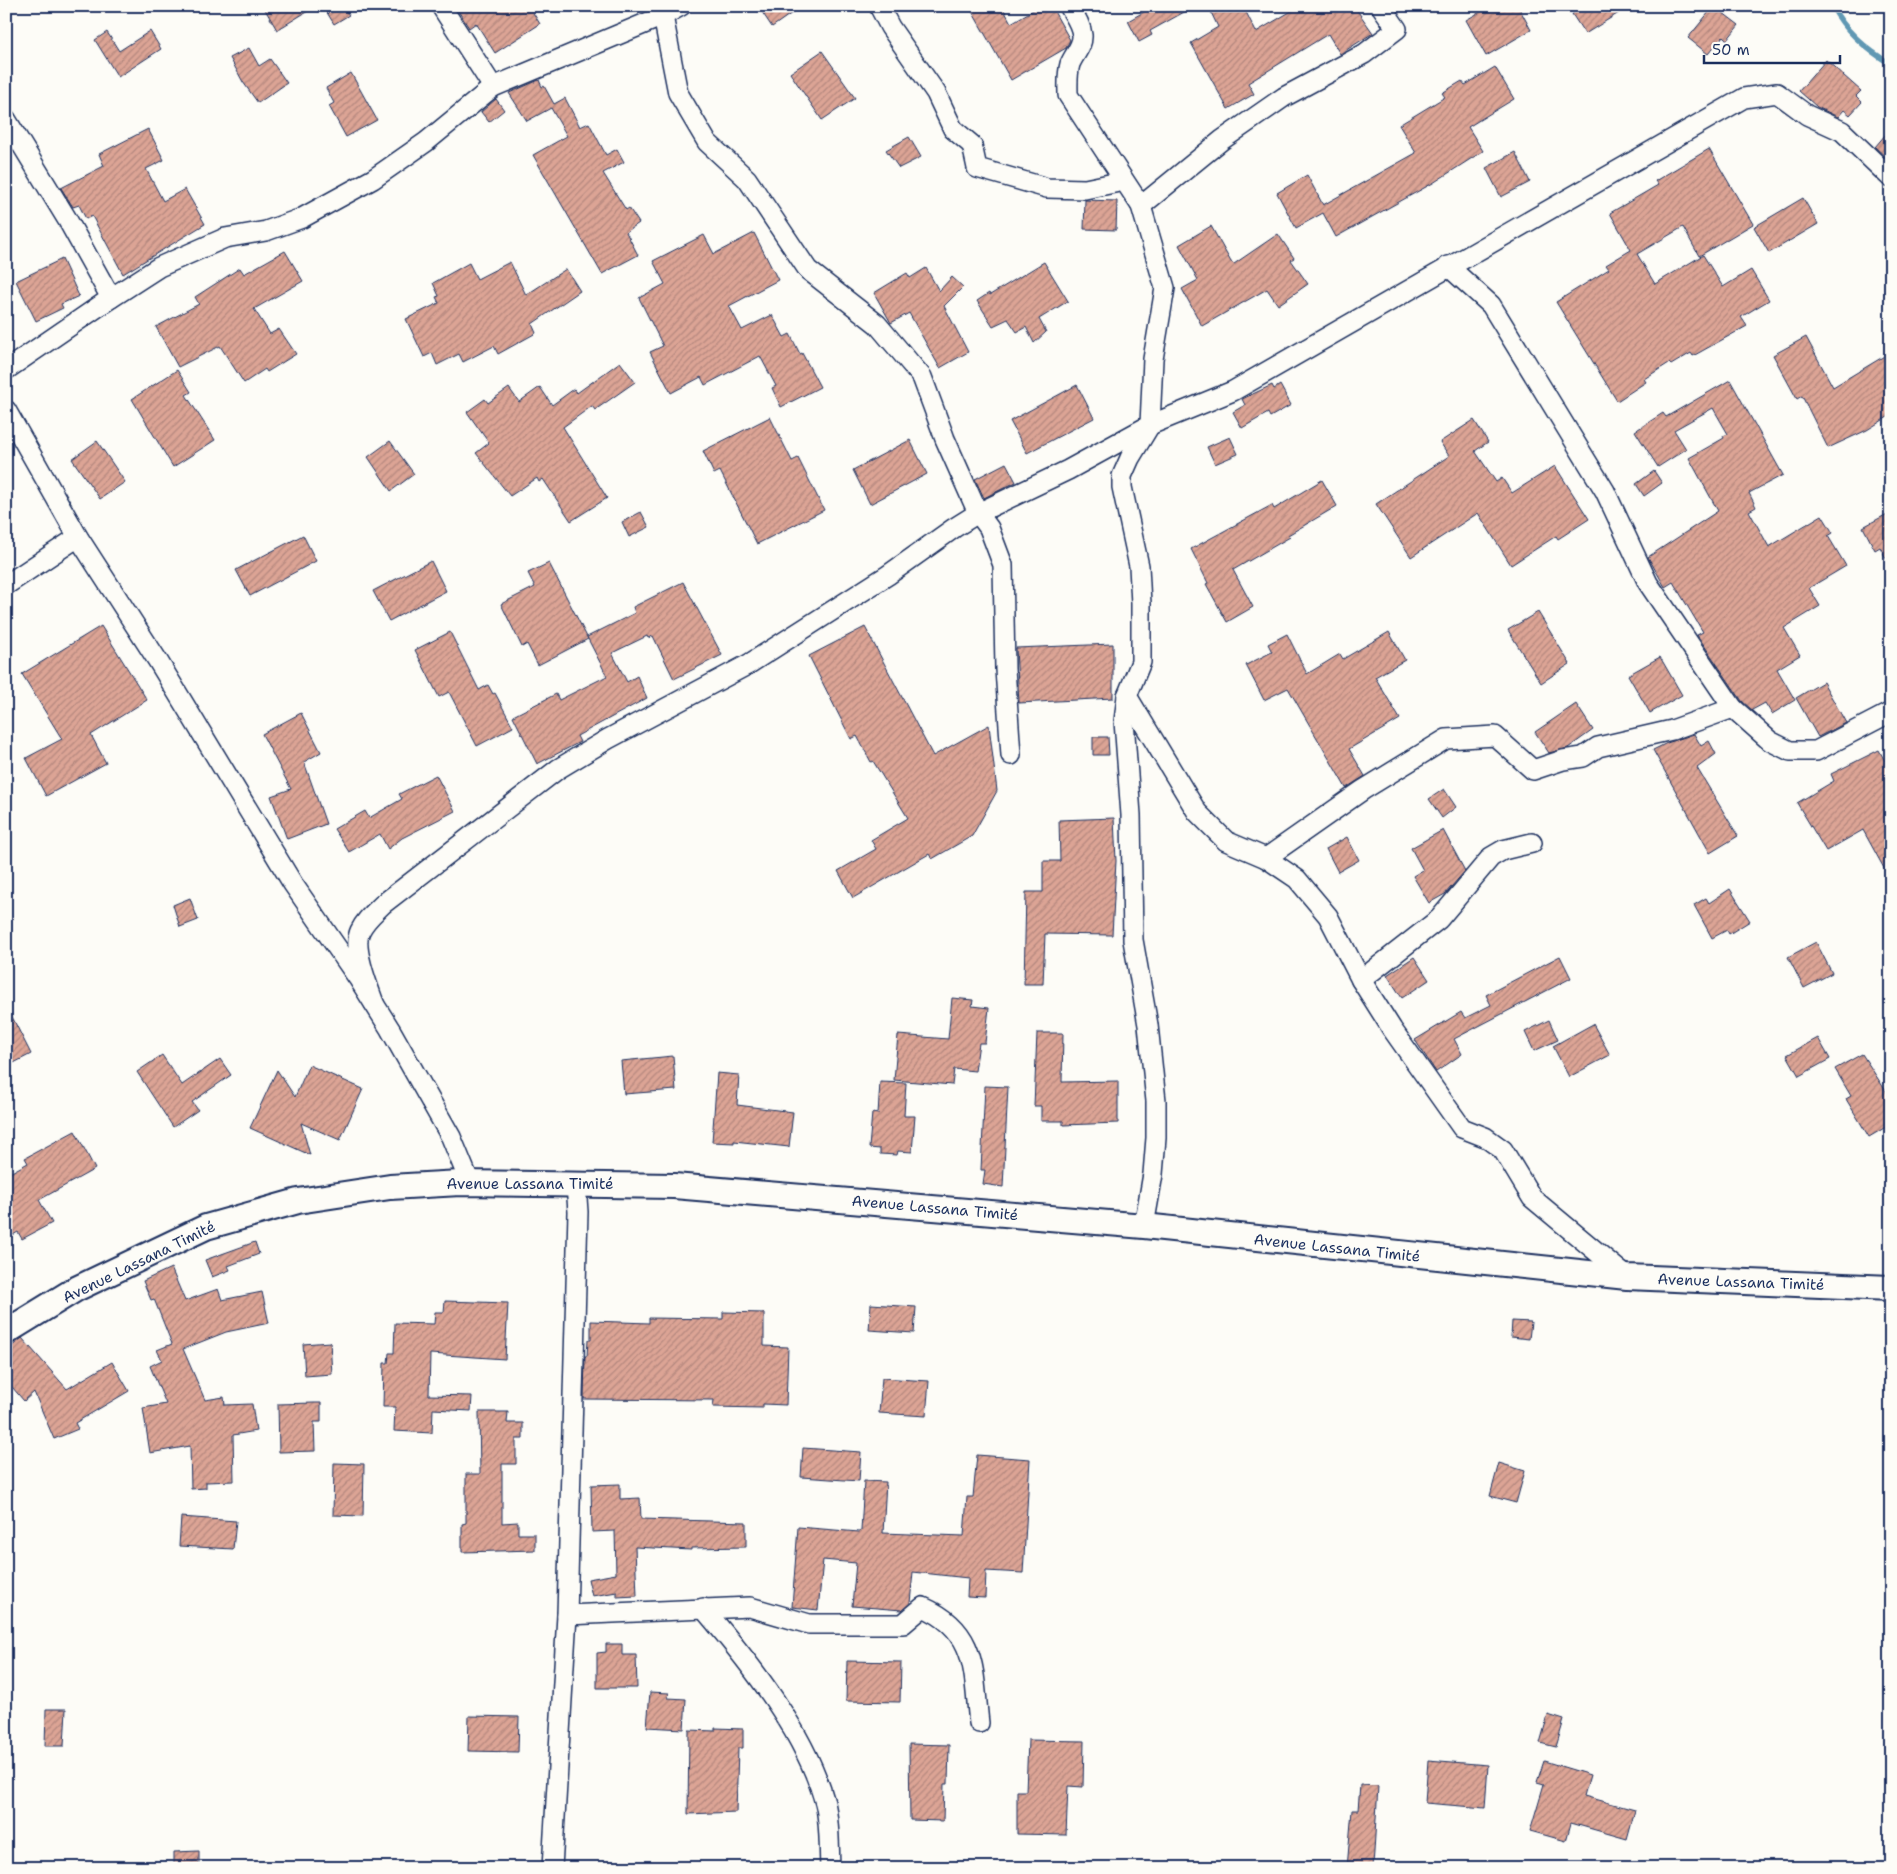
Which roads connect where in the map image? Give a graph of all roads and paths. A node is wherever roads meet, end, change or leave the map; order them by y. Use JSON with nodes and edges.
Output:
{"nodes":[{"id":1,"x":442,"y":6,"type":"edge"},
{"id":2,"x":681,"y":6,"type":"edge"},
{"id":3,"x":879,"y":6,"type":"edge"},
{"id":4,"x":1069,"y":6,"type":"edge"},
{"id":5,"x":1381,"y":6,"type":"edge"},
{"id":6,"x":663,"y":16,"type":"junction"},
{"id":7,"x":493,"y":87,"type":"junction"},
{"id":8,"x":8,"y":127,"type":"edge"},
{"id":9,"x":1891,"y":178,"type":"edge"},
{"id":10,"x":1124,"y":181,"type":"junction"},
{"id":11,"x":1141,"y":206,"type":"junction"},
{"id":12,"x":1448,"y":266,"type":"junction"},
{"id":13,"x":111,"y":298,"type":"junction"},
{"id":14,"x":6,"y":370,"type":"edge"},
{"id":15,"x":6,"y":410,"type":"edge"},
{"id":16,"x":1150,"y":425,"type":"junction"},
{"id":17,"x":978,"y":513,"type":"junction"},
{"id":18,"x":78,"y":537,"type":"junction"},
{"id":19,"x":6,"y":585,"type":"edge"},
{"id":20,"x":1127,"y":696,"type":"junction"},
{"id":21,"x":1733,"y":708,"type":"junction"},
{"id":22,"x":1891,"y":712,"type":"edge"},
{"id":23,"x":1011,"y":755,"type":"dead end"},
{"id":24,"x":1532,"y":844,"type":"dead end"},
{"id":25,"x":1266,"y":858,"type":"junction"},
{"id":26,"x":1361,"y":980,"type":"junction"},
{"id":27,"x":374,"y":1003,"type":"junction"},
{"id":28,"x":470,"y":1183,"type":"junction"},
{"id":29,"x":576,"y":1184,"type":"junction"},
{"id":30,"x":1144,"y":1226,"type":"junction"},
{"id":31,"x":1627,"y":1277,"type":"junction"},
{"id":32,"x":1891,"y":1288,"type":"edge"},
{"id":33,"x":6,"y":1332,"type":"edge"},
{"id":34,"x":703,"y":1608,"type":"junction"},
{"id":35,"x":567,"y":1615,"type":"junction"},
{"id":36,"x":979,"y":1723,"type":"dead end"},
{"id":37,"x":552,"y":1868,"type":"edge"},
{"id":38,"x":830,"y":1868,"type":"edge"}],
"edges":[{"from":1,"to":7,"type":"street"},
{"from":2,"to":6,"type":"street"},
{"from":3,"to":10,"type":"street"},
{"from":4,"to":10,"type":"street"},
{"from":5,"to":11,"type":"street"},
{"from":6,"to":7,"type":"street"},
{"from":6,"to":17,"type":"street"},
{"from":7,"to":13,"type":"street"},
{"from":8,"to":13,"type":"street"},
{"from":9,"to":12,"type":"street"},
{"from":10,"to":11,"type":"street"},
{"from":11,"to":16,"type":"street"},
{"from":12,"to":16,"type":"street"},
{"from":12,"to":21,"type":"street"},
{"from":13,"to":14,"type":"street"},
{"from":15,"to":18,"type":"street"},
{"from":16,"to":17,"type":"street"},
{"from":16,"to":20,"type":"street"},
{"from":17,"to":23,"type":"street"},
{"from":17,"to":27,"type":"street"},
{"from":18,"to":19,"type":"street"},
{"from":18,"to":27,"type":"street"},
{"from":20,"to":25,"type":"street"},
{"from":20,"to":30,"type":"street"},
{"from":21,"to":22,"type":"street"},
{"from":21,"to":25,"type":"street"},
{"from":24,"to":26,"type":"street"},
{"from":25,"to":26,"type":"street"},
{"from":26,"to":31,"type":"street"},
{"from":27,"to":28,"type":"street"},
{"from":28,"to":29,"type":"street","name":"Avenue Lassana Timité"},
{"from":28,"to":33,"type":"street","name":"Avenue Lassana Timité"},
{"from":29,"to":30,"type":"street","name":"Avenue Lassana Timité"},
{"from":29,"to":35,"type":"street"},
{"from":30,"to":31,"type":"street","name":"Avenue Lassana Timité"},
{"from":31,"to":32,"type":"street","name":"Avenue Lassana Timité"},
{"from":34,"to":35,"type":"street"},
{"from":34,"to":36,"type":"street"},
{"from":34,"to":38,"type":"street"},
{"from":35,"to":37,"type":"street"}]}
